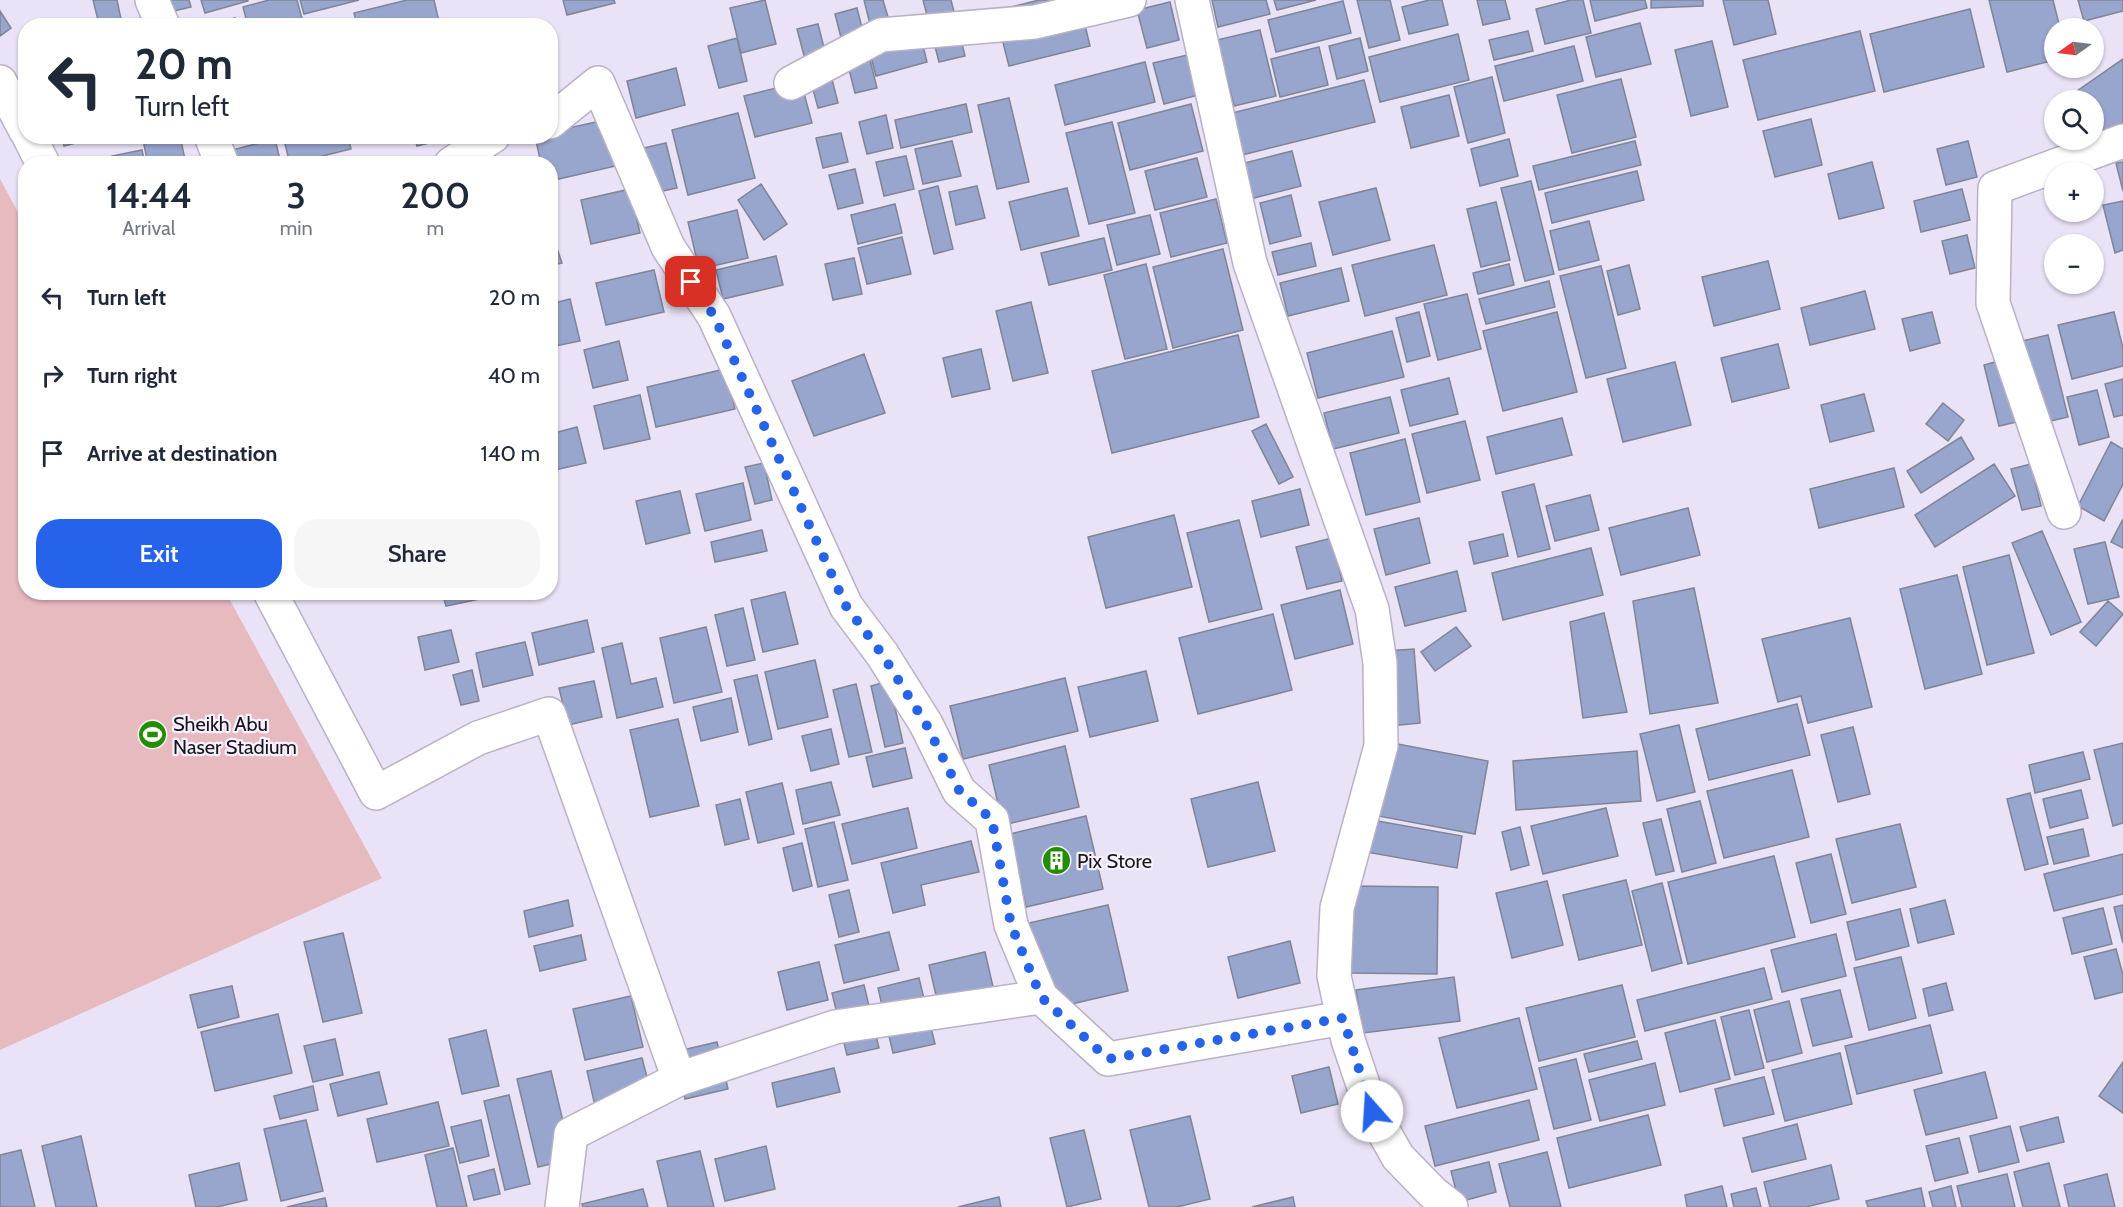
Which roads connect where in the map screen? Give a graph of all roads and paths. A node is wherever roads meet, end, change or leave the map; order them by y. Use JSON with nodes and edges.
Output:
{"nodes":[{"id":1,"x":152,"y":0,"type":"edge"},
{"id":2,"x":1129,"y":0,"type":"edge"},
{"id":3,"x":1192,"y":0,"type":"edge"},
{"id":4,"x":160,"y":18,"type":"edge"},
{"id":5,"x":0,"y":82,"type":"edge"},
{"id":6,"x":791,"y":83,"type":"dead end"},
{"id":7,"x":18,"y":115,"type":"edge"},
{"id":8,"x":558,"y":116,"type":"edge"},
{"id":9,"x":2123,"y":141,"type":"edge"},
{"id":10,"x":481,"y":144,"type":"edge"},
{"id":11,"x":463,"y":156,"type":"edge"},
{"id":12,"x":2064,"y":512,"type":"dead end"},
{"id":13,"x":274,"y":600,"type":"edge"},
{"id":14,"x":1041,"y":997,"type":"junction"},
{"id":15,"x":1343,"y":1018,"type":"junction"},
{"id":16,"x":680,"y":1079,"type":"junction"},
{"id":17,"x":562,"y":1207,"type":"edge"},
{"id":18,"x":1451,"y":1207,"type":"edge"}],
"edges":[{"from":1,"to":4,"type":"street"},
{"from":2,"to":6,"type":"street"},
{"from":3,"to":15,"type":"street"},
{"from":5,"to":7,"type":"street"},
{"from":8,"to":14,"type":"street"},
{"from":9,"to":12,"type":"street"},
{"from":10,"to":11,"type":"street"},
{"from":13,"to":16,"type":"street"},
{"from":14,"to":15,"type":"street"},
{"from":14,"to":16,"type":"street"},
{"from":15,"to":18,"type":"street"},
{"from":16,"to":17,"type":"street"}]}
